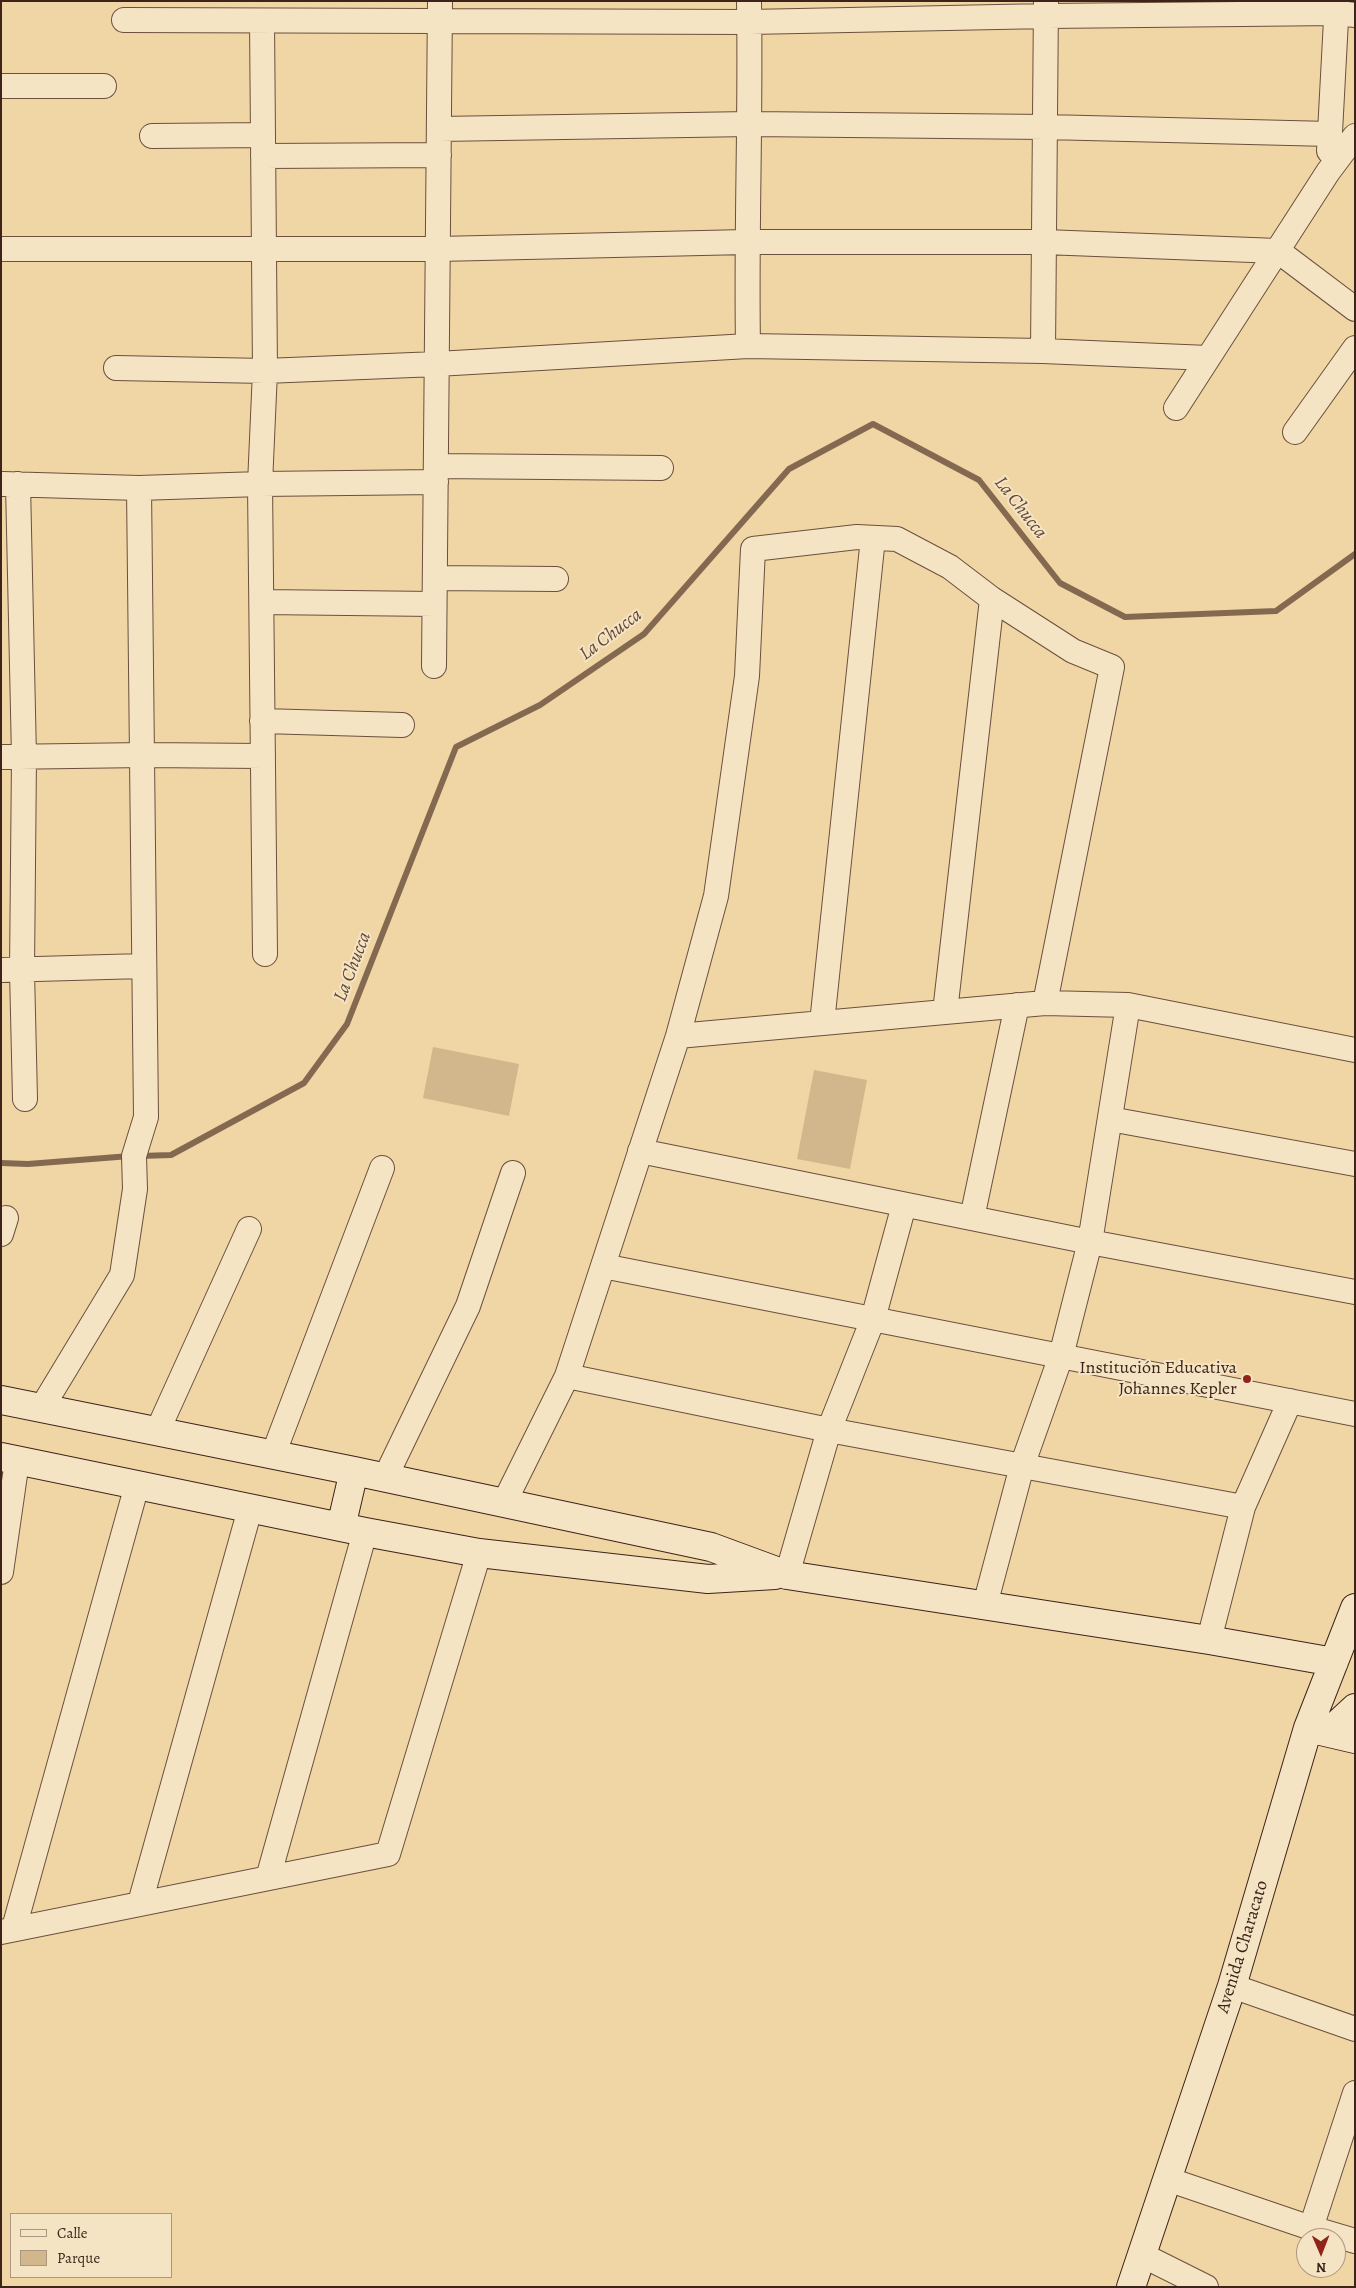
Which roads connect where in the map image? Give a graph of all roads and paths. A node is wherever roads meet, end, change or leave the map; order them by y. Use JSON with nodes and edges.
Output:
{"nodes":[{"id":1,"x":1046,"y":8,"type":"edge"},
{"id":2,"x":1343,"y":10,"type":"edge"},
{"id":3,"x":440,"y":12,"type":"edge"},
{"id":4,"x":749,"y":12,"type":"edge"},
{"id":5,"x":124,"y":20,"type":"dead end"},
{"id":6,"x":262,"y":21,"type":"junction"},
{"id":7,"x":1,"y":86,"type":"edge"},
{"id":8,"x":104,"y":86,"type":"dead end"},
{"id":9,"x":750,"y":124,"type":"junction"},
{"id":10,"x":1046,"y":127,"type":"junction"},
{"id":11,"x":439,"y":129,"type":"junction"},
{"id":12,"x":1330,"y":134,"type":"junction"},
{"id":13,"x":152,"y":136,"type":"dead end"},
{"id":14,"x":1355,"y":136,"type":"edge"},
{"id":15,"x":263,"y":146,"type":"junction"},
{"id":16,"x":439,"y":155,"type":"junction"},
{"id":17,"x":1328,"y":172,"type":"junction"},
{"id":18,"x":746,"y":242,"type":"junction"},
{"id":19,"x":1044,"y":242,"type":"junction"},
{"id":20,"x":1,"y":249,"type":"edge"},
{"id":21,"x":263,"y":249,"type":"junction"},
{"id":22,"x":438,"y":249,"type":"junction"},
{"id":23,"x":1278,"y":250,"type":"junction"},
{"id":24,"x":1355,"y":309,"type":"edge"},
{"id":25,"x":748,"y":346,"type":"junction"},
{"id":26,"x":1355,"y":348,"type":"edge"},
{"id":27,"x":1043,"y":352,"type":"junction"},
{"id":28,"x":1208,"y":358,"type":"junction"},
{"id":29,"x":437,"y":364,"type":"junction"},
{"id":30,"x":116,"y":368,"type":"dead end"},
{"id":31,"x":265,"y":370,"type":"junction"},
{"id":32,"x":1176,"y":408,"type":"dead end"},
{"id":33,"x":1295,"y":432,"type":"dead end"},
{"id":34,"x":662,"y":468,"type":"dead end"},
{"id":35,"x":436,"y":474,"type":"junction"},
{"id":36,"x":10,"y":484,"type":"edge"},
{"id":37,"x":260,"y":484,"type":"junction"},
{"id":38,"x":139,"y":488,"type":"junction"},
{"id":39,"x":873,"y":538,"type":"junction"},
{"id":40,"x":435,"y":578,"type":"junction"},
{"id":41,"x":556,"y":579,"type":"dead end"},
{"id":42,"x":992,"y":599,"type":"junction"},
{"id":43,"x":262,"y":602,"type":"junction"},
{"id":44,"x":434,"y":604,"type":"junction"},
{"id":45,"x":434,"y":666,"type":"dead end"},
{"id":46,"x":262,"y":721,"type":"junction"},
{"id":47,"x":402,"y":725,"type":"dead end"},
{"id":48,"x":144,"y":755,"type":"junction"},
{"id":49,"x":263,"y":756,"type":"junction"},
{"id":50,"x":12,"y":757,"type":"edge"},
{"id":51,"x":265,"y":954,"type":"dead end"},
{"id":52,"x":143,"y":966,"type":"junction"},
{"id":53,"x":12,"y":970,"type":"edge"},
{"id":54,"x":1045,"y":1003,"type":"junction"},
{"id":55,"x":1128,"y":1004,"type":"junction"},
{"id":56,"x":1016,"y":1006,"type":"junction"},
{"id":57,"x":945,"y":1012,"type":"junction"},
{"id":58,"x":822,"y":1023,"type":"junction"},
{"id":59,"x":678,"y":1036,"type":"junction"},
{"id":60,"x":1355,"y":1050,"type":"edge"},
{"id":61,"x":26,"y":1099,"type":"dead end"},
{"id":62,"x":1110,"y":1119,"type":"junction"},
{"id":63,"x":640,"y":1151,"type":"junction"},
{"id":64,"x":1355,"y":1164,"type":"edge"},
{"id":65,"x":382,"y":1168,"type":"dead end"},
{"id":66,"x":513,"y":1173,"type":"dead end"},
{"id":67,"x":904,"y":1204,"type":"junction"},
{"id":68,"x":972,"y":1218,"type":"junction"},
{"id":69,"x":249,"y":1229,"type":"dead end"},
{"id":70,"x":1090,"y":1242,"type":"junction"},
{"id":71,"x":603,"y":1266,"type":"junction"},
{"id":72,"x":1355,"y":1292,"type":"edge"},
{"id":73,"x":874,"y":1319,"type":"junction"},
{"id":74,"x":1061,"y":1356,"type":"junction"},
{"id":75,"x":567,"y":1376,"type":"junction"},
{"id":76,"x":1,"y":1400,"type":"edge"},
{"id":77,"x":1290,"y":1401,"type":"junction"},
{"id":78,"x":41,"y":1409,"type":"junction"},
{"id":79,"x":1355,"y":1414,"type":"edge"},
{"id":80,"x":829,"y":1430,"type":"junction"},
{"id":81,"x":157,"y":1432,"type":"junction"},
{"id":82,"x":273,"y":1455,"type":"junction"},
{"id":83,"x":9,"y":1459,"type":"edge"},
{"id":84,"x":1022,"y":1466,"type":"junction"},
{"id":85,"x":354,"y":1471,"type":"junction"},
{"id":86,"x":385,"y":1478,"type":"junction"},
{"id":87,"x":137,"y":1485,"type":"junction"},
{"id":88,"x":504,"y":1503,"type":"junction"},
{"id":89,"x":1243,"y":1506,"type":"junction"},
{"id":90,"x":250,"y":1509,"type":"junction"},
{"id":91,"x":353,"y":1529,"type":"junction"},
{"id":92,"x":479,"y":1553,"type":"junction"},
{"id":93,"x":1,"y":1572,"type":"edge"},
{"id":94,"x":787,"y":1575,"type":"junction"},
{"id":95,"x":985,"y":1606,"type":"junction"},
{"id":96,"x":1355,"y":1608,"type":"edge"},
{"id":97,"x":1209,"y":1640,"type":"junction"},
{"id":98,"x":1334,"y":1662,"type":"junction"},
{"id":99,"x":1355,"y":1708,"type":"edge"},
{"id":100,"x":1318,"y":1730,"type":"junction"},
{"id":101,"x":1355,"y":1739,"type":"edge"},
{"id":102,"x":268,"y":1878,"type":"junction"},
{"id":103,"x":140,"y":1903,"type":"junction"},
{"id":104,"x":8,"y":1930,"type":"edge"},
{"id":105,"x":1232,"y":1986,"type":"junction"},
{"id":106,"x":1355,"y":2029,"type":"edge"},
{"id":107,"x":1355,"y":2093,"type":"edge"},
{"id":108,"x":1167,"y":2180,"type":"junction"},
{"id":109,"x":1310,"y":2228,"type":"joint"},
{"id":110,"x":1142,"y":2255,"type":"junction"},
{"id":111,"x":1131,"y":2287,"type":"edge"},
{"id":112,"x":1206,"y":2287,"type":"edge"}],
"edges":[{"from":1,"to":2,"type":"street"},
{"from":1,"to":4,"type":"street"},
{"from":1,"to":10,"type":"street"},
{"from":2,"to":12,"type":"street"},
{"from":3,"to":4,"type":"street"},
{"from":3,"to":6,"type":"street"},
{"from":3,"to":11,"type":"street"},
{"from":4,"to":9,"type":"street"},
{"from":5,"to":6,"type":"street"},
{"from":6,"to":15,"type":"street"},
{"from":7,"to":8,"type":"street"},
{"from":9,"to":10,"type":"street"},
{"from":9,"to":11,"type":"street"},
{"from":9,"to":18,"type":"street"},
{"from":10,"to":12,"type":"street"},
{"from":10,"to":19,"type":"street"},
{"from":11,"to":16,"type":"street"},
{"from":12,"to":17,"type":"street"},
{"from":13,"to":15,"type":"street"},
{"from":14,"to":17,"type":"street"},
{"from":15,"to":16,"type":"street"},
{"from":15,"to":21,"type":"street"},
{"from":16,"to":22,"type":"street"},
{"from":17,"to":23,"type":"street"},
{"from":18,"to":19,"type":"street"},
{"from":18,"to":22,"type":"street"},
{"from":18,"to":25,"type":"street"},
{"from":19,"to":23,"type":"street"},
{"from":19,"to":27,"type":"street"},
{"from":20,"to":21,"type":"street"},
{"from":21,"to":22,"type":"street"},
{"from":21,"to":31,"type":"street"},
{"from":22,"to":29,"type":"street"},
{"from":23,"to":24,"type":"street"},
{"from":23,"to":28,"type":"street"},
{"from":25,"to":27,"type":"street"},
{"from":25,"to":29,"type":"street"},
{"from":26,"to":33,"type":"street"},
{"from":27,"to":28,"type":"street"},
{"from":28,"to":32,"type":"street"},
{"from":29,"to":31,"type":"street"},
{"from":29,"to":35,"type":"street"},
{"from":30,"to":31,"type":"street"},
{"from":31,"to":37,"type":"street"},
{"from":34,"to":35,"type":"street"},
{"from":35,"to":37,"type":"street"},
{"from":35,"to":40,"type":"street"},
{"from":36,"to":38,"type":"street"},
{"from":36,"to":50,"type":"street"},
{"from":37,"to":38,"type":"street"},
{"from":37,"to":43,"type":"street"},
{"from":38,"to":48,"type":"street"},
{"from":39,"to":42,"type":"street"},
{"from":39,"to":58,"type":"street"},
{"from":39,"to":59,"type":"street"},
{"from":40,"to":41,"type":"street"},
{"from":40,"to":44,"type":"street"},
{"from":42,"to":54,"type":"street"},
{"from":42,"to":57,"type":"street"},
{"from":43,"to":44,"type":"street"},
{"from":43,"to":46,"type":"street"},
{"from":44,"to":45,"type":"street"},
{"from":46,"to":47,"type":"street"},
{"from":46,"to":49,"type":"street"},
{"from":48,"to":49,"type":"street"},
{"from":48,"to":50,"type":"street"},
{"from":48,"to":52,"type":"street"},
{"from":49,"to":51,"type":"street"},
{"from":50,"to":53,"type":"street"},
{"from":52,"to":53,"type":"street"},
{"from":52,"to":78,"type":"street"},
{"from":53,"to":61,"type":"street"},
{"from":54,"to":55,"type":"street"},
{"from":54,"to":56,"type":"street"},
{"from":55,"to":60,"type":"street"},
{"from":55,"to":62,"type":"street"},
{"from":56,"to":57,"type":"street"},
{"from":56,"to":68,"type":"street"},
{"from":57,"to":58,"type":"street"},
{"from":58,"to":59,"type":"street"},
{"from":59,"to":63,"type":"street"},
{"from":62,"to":64,"type":"street"},
{"from":62,"to":70,"type":"street"},
{"from":63,"to":67,"type":"street"},
{"from":63,"to":71,"type":"street"},
{"from":65,"to":82,"type":"street"},
{"from":66,"to":86,"type":"street"},
{"from":67,"to":68,"type":"street"},
{"from":67,"to":73,"type":"street"},
{"from":68,"to":70,"type":"street"},
{"from":69,"to":81,"type":"street"},
{"from":70,"to":72,"type":"street"},
{"from":70,"to":74,"type":"street"},
{"from":71,"to":73,"type":"street"},
{"from":71,"to":75,"type":"street"},
{"from":73,"to":74,"type":"street"},
{"from":73,"to":80,"type":"street"},
{"from":74,"to":77,"type":"street"},
{"from":74,"to":84,"type":"street"},
{"from":75,"to":80,"type":"street"},
{"from":75,"to":88,"type":"street"},
{"from":76,"to":78,"type":"street"},
{"from":77,"to":79,"type":"street"},
{"from":77,"to":89,"type":"street"},
{"from":78,"to":81,"type":"street"},
{"from":80,"to":84,"type":"street"},
{"from":80,"to":94,"type":"street"},
{"from":81,"to":82,"type":"street"},
{"from":82,"to":85,"type":"street"},
{"from":83,"to":87,"type":"street"},
{"from":83,"to":93,"type":"street"},
{"from":84,"to":89,"type":"street"},
{"from":84,"to":95,"type":"street"},
{"from":85,"to":86,"type":"street"},
{"from":85,"to":91,"type":"street"},
{"from":86,"to":88,"type":"street"},
{"from":87,"to":90,"type":"street"},
{"from":87,"to":104,"type":"street"},
{"from":88,"to":94,"type":"street"},
{"from":89,"to":97,"type":"street"},
{"from":90,"to":91,"type":"street"},
{"from":90,"to":103,"type":"street"},
{"from":91,"to":92,"type":"street"},
{"from":91,"to":102,"type":"street"},
{"from":92,"to":94,"type":"street"},
{"from":92,"to":102,"type":"street"},
{"from":94,"to":95,"type":"street"},
{"from":95,"to":97,"type":"street"},
{"from":96,"to":98,"type":"street","name":"Avenida Characato"},
{"from":97,"to":98,"type":"street"},
{"from":98,"to":100,"type":"street","name":"Avenida Characato"},
{"from":99,"to":100,"type":"street"},
{"from":100,"to":101,"type":"street"},
{"from":100,"to":105,"type":"street","name":"Avenida Characato"},
{"from":102,"to":103,"type":"street"},
{"from":103,"to":104,"type":"street"},
{"from":105,"to":106,"type":"street"},
{"from":105,"to":108,"type":"street","name":"Avenida Characato"},
{"from":107,"to":109,"type":"street"},
{"from":108,"to":109,"type":"street"},
{"from":108,"to":110,"type":"street","name":"Avenida Characato"},
{"from":110,"to":111,"type":"street","name":"Avenida Characato"},
{"from":110,"to":112,"type":"street"}]}
